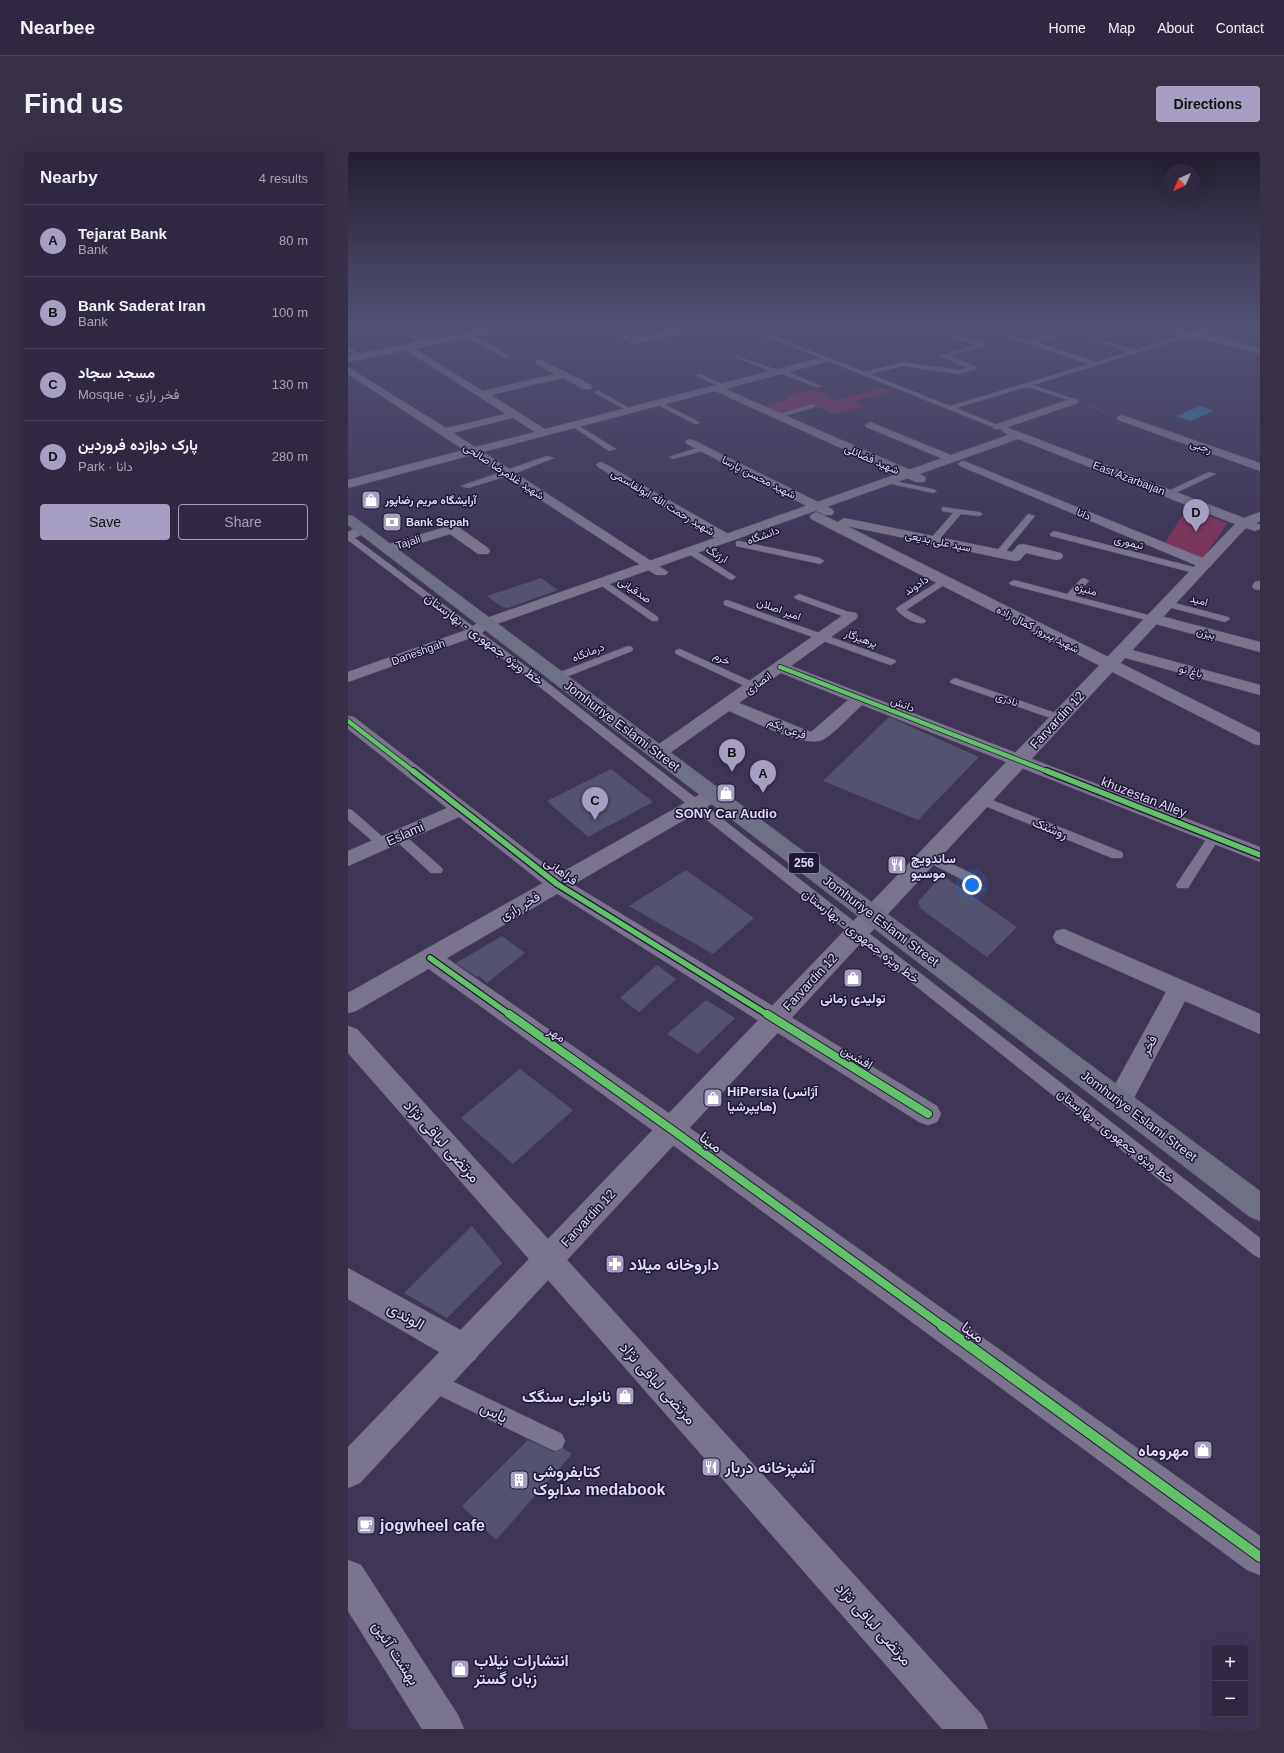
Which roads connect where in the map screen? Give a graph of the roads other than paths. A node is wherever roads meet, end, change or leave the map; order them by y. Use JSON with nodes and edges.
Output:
{"nodes":[{"id":1,"x":391,"y":398,"type":"edge"},
{"id":2,"x":488,"y":398,"type":"edge"},
{"id":3,"x":607,"y":398,"type":"edge"},
{"id":4,"x":679,"y":398,"type":"edge"},
{"id":5,"x":741,"y":398,"type":"edge"},
{"id":6,"x":924,"y":398,"type":"edge"},
{"id":7,"x":985,"y":398,"type":"edge"},
{"id":8,"x":1064,"y":398,"type":"edge"},
{"id":9,"x":1074,"y":401,"type":"joint"},
{"id":10,"x":658,"y":403,"type":"junction"},
{"id":11,"x":813,"y":406,"type":"dead end"},
{"id":12,"x":950,"y":408,"type":"junction"},
{"id":13,"x":630,"y":410,"type":"junction"},
{"id":14,"x":514,"y":414,"type":"junction"},
{"id":15,"x":777,"y":416,"type":"junction"},
{"id":16,"x":1122,"y":418,"type":"road end"},
{"id":17,"x":697,"y":423,"type":"dead end"},
{"id":18,"x":574,"y":425,"type":"junction"},
{"id":19,"x":870,"y":425,"type":"dead end"},
{"id":20,"x":998,"y":427,"type":"junction"},
{"id":21,"x":444,"y":432,"type":"junction"},
{"id":22,"x":544,"y":433,"type":"junction"},
{"id":23,"x":1018,"y":435,"type":"junction"},
{"id":24,"x":1030,"y":440,"type":"junction"},
{"id":25,"x":690,"y":442,"type":"dead end"},
{"id":26,"x":703,"y":448,"type":"junction"},
{"id":27,"x":612,"y":449,"type":"dead end"},
{"id":28,"x":474,"y":451,"type":"junction"},
{"id":29,"x":673,"y":457,"type":"dead end"},
{"id":30,"x":550,"y":458,"type":"dead end"},
{"id":31,"x":952,"y":459,"type":"junction"},
{"id":32,"x":964,"y":464,"type":"junction"},
{"id":33,"x":602,"y":465,"type":"dead end"},
{"id":34,"x":1260,"y":467,"type":"edge"},
{"id":35,"x":508,"y":473,"type":"junction"},
{"id":36,"x":1212,"y":474,"type":"dead end"},
{"id":37,"x":905,"y":480,"type":"junction"},
{"id":38,"x":348,"y":484,"type":"edge"},
{"id":39,"x":465,"y":486,"type":"dead end"},
{"id":40,"x":933,"y":491,"type":"dead end"},
{"id":41,"x":1168,"y":493,"type":"junction"},
{"id":42,"x":945,"y":509,"type":"dead end"},
{"id":43,"x":816,"y":511,"type":"junction"},
{"id":44,"x":959,"y":511,"type":"junction"},
{"id":45,"x":979,"y":514,"type":"dead end"},
{"id":46,"x":1031,"y":516,"type":"dead end"},
{"id":47,"x":1255,"y":523,"type":"edge"},
{"id":48,"x":351,"y":531,"type":"edge"},
{"id":49,"x":1054,"y":534,"type":"dead end"},
{"id":50,"x":725,"y":538,"type":"junction"},
{"id":51,"x":934,"y":540,"type":"junction"},
{"id":52,"x":739,"y":544,"type":"junction"},
{"id":53,"x":388,"y":549,"type":"junction"},
{"id":54,"x":483,"y":552,"type":"dead end"},
{"id":55,"x":695,"y":554,"type":"junction"},
{"id":56,"x":999,"y":554,"type":"junction"},
{"id":57,"x":1056,"y":556,"type":"dead end"},
{"id":58,"x":820,"y":561,"type":"dead end"},
{"id":59,"x":1202,"y":567,"type":"junction"},
{"id":60,"x":656,"y":568,"type":"junction"},
{"id":61,"x":732,"y":577,"type":"dead end"},
{"id":62,"x":944,"y":581,"type":"junction"},
{"id":63,"x":1084,"y":581,"type":"dead end"},
{"id":64,"x":1014,"y":582,"type":"dead end"},
{"id":65,"x":607,"y":585,"type":"junction"},
{"id":66,"x":799,"y":597,"type":"dead end"},
{"id":67,"x":1069,"y":597,"type":"junction"},
{"id":68,"x":728,"y":603,"type":"dead end"},
{"id":69,"x":1160,"y":611,"type":"junction"},
{"id":70,"x":851,"y":616,"type":"joint"},
{"id":71,"x":655,"y":618,"type":"dead end"},
{"id":72,"x":1225,"y":619,"type":"dead end"},
{"id":73,"x":921,"y":621,"type":"dead end"},
{"id":74,"x":485,"y":628,"type":"junction"},
{"id":75,"x":822,"y":637,"type":"junction"},
{"id":76,"x":1260,"y":647,"type":"edge"},
{"id":77,"x":628,"y":649,"type":"dead end"},
{"id":78,"x":680,"y":652,"type":"dead end"},
{"id":79,"x":1115,"y":659,"type":"junction"},
{"id":80,"x":891,"y":662,"type":"dead end"},
{"id":81,"x":780,"y":667,"type":"junction"},
{"id":82,"x":348,"y":677,"type":"edge"},
{"id":83,"x":557,"y":677,"type":"junction"},
{"id":84,"x":955,"y":681,"type":"dead end"},
{"id":85,"x":753,"y":686,"type":"junction"},
{"id":86,"x":1260,"y":690,"type":"edge"},
{"id":87,"x":860,"y":698,"type":"junction"},
{"id":88,"x":727,"y":704,"type":"junction"},
{"id":89,"x":1060,"y":718,"type":"junction"},
{"id":90,"x":348,"y":721,"type":"edge"},
{"id":91,"x":1260,"y":740,"type":"edge"},
{"id":92,"x":658,"y":753,"type":"junction"},
{"id":93,"x":1019,"y":760,"type":"junction"},
{"id":94,"x":713,"y":795,"type":"junction"},
{"id":95,"x":982,"y":800,"type":"junction"},
{"id":96,"x":695,"y":806,"type":"junction"},
{"id":97,"x":461,"y":809,"type":"junction"},
{"id":98,"x":348,"y":812,"type":"edge"},
{"id":99,"x":1214,"y":836,"type":"junction"},
{"id":100,"x":390,"y":840,"type":"junction"},
{"id":101,"x":1117,"y":855,"type":"dead end"},
{"id":102,"x":1260,"y":855,"type":"edge"},
{"id":103,"x":929,"y":857,"type":"junction"},
{"id":104,"x":348,"y":858,"type":"edge"},
{"id":105,"x":436,"y":870,"type":"dead end"},
{"id":106,"x":972,"y":879,"type":"dead end"},
{"id":107,"x":558,"y":884,"type":"junction"},
{"id":108,"x":1183,"y":885,"type":"dead end"},
{"id":109,"x":872,"y":914,"type":"junction"},
{"id":110,"x":857,"y":932,"type":"junction"},
{"id":111,"x":1064,"y":937,"type":"dead end"},
{"id":112,"x":430,"y":958,"type":"junction"},
{"id":113,"x":1180,"y":988,"type":"junction"},
{"id":114,"x":348,"y":1004,"type":"edge"},
{"id":115,"x":774,"y":1020,"type":"junction"},
{"id":116,"x":1260,"y":1024,"type":"edge"},
{"id":117,"x":348,"y":1036,"type":"edge"},
{"id":118,"x":1119,"y":1101,"type":"junction"},
{"id":119,"x":928,"y":1114,"type":"dead end"},
{"id":120,"x":672,"y":1129,"type":"junction"},
{"id":121,"x":1260,"y":1208,"type":"edge"},
{"id":122,"x":1260,"y":1249,"type":"edge"},
{"id":123,"x":548,"y":1260,"type":"junction"},
{"id":124,"x":348,"y":1283,"type":"edge"},
{"id":125,"x":464,"y":1349,"type":"junction"},
{"id":126,"x":433,"y":1382,"type":"junction"},
{"id":127,"x":555,"y":1441,"type":"dead end"},
{"id":128,"x":348,"y":1472,"type":"edge"},
{"id":129,"x":1260,"y":1557,"type":"edge"},
{"id":130,"x":348,"y":1578,"type":"edge"},
{"id":131,"x":444,"y":1729,"type":"edge"},
{"id":132,"x":968,"y":1729,"type":"edge"}],
"edges":[{"from":1,"to":21,"type":"street","name":"شهید غلامرضا صالحی"},
{"from":2,"to":14,"type":"street"},
{"from":3,"to":13,"type":"lane"},
{"from":4,"to":10,"type":"street"},
{"from":5,"to":15,"type":"street","name":"شهید فضائلی"},
{"from":6,"to":12,"type":"lane"},
{"from":7,"to":12,"type":"lane"},
{"from":8,"to":9,"type":"lane"},
{"from":9,"to":20,"type":"street"},
{"from":10,"to":13,"type":"street"},
{"from":10,"to":17,"type":"lane"},
{"from":11,"to":15,"type":"lane"},
{"from":12,"to":20,"type":"lane"},
{"from":13,"to":18,"type":"street"},
{"from":14,"to":21,"type":"street"},
{"from":14,"to":22,"type":"street"},
{"from":15,"to":37,"type":"street","name":"شهید فضائلی"},
{"from":16,"to":34,"type":"street","name":"رجبی"},
{"from":18,"to":22,"type":"street"},
{"from":18,"to":27,"type":"lane"},
{"from":19,"to":31,"type":"street","name":"دانا"},
{"from":20,"to":23,"type":"street","name":"East Azarbaijan"},
{"from":21,"to":28,"type":"street","name":"شهید غلامرضا صالحی"},
{"from":22,"to":28,"type":"street"},
{"from":23,"to":24,"type":"street","name":"East Azarbaijan"},
{"from":23,"to":31,"type":"street","name":"دانشگاه"},
{"from":24,"to":32,"type":"street"},
{"from":24,"to":41,"type":"street","name":"East Azarbaijan"},
{"from":25,"to":26,"type":"street","name":"شهید محسن پارسا"},
{"from":26,"to":29,"type":"lane"},
{"from":26,"to":43,"type":"street","name":"شهید محسن پارسا"},
{"from":28,"to":35,"type":"street","name":"شهید غلامرضا صالحی"},
{"from":28,"to":38,"type":"street"},
{"from":30,"to":35,"type":"lane"},
{"from":31,"to":32,"type":"street","name":"دانا"},
{"from":31,"to":37,"type":"street","name":"دانشگاه"},
{"from":32,"to":37,"type":"street","name":"شهید فضائلی"},
{"from":32,"to":59,"type":"street","name":"دانا"},
{"from":33,"to":50,"type":"street","name":"شهید رحمت الله ابولقاسمی"},
{"from":35,"to":39,"type":"lane"},
{"from":35,"to":60,"type":"street","name":"شهید غلامرضا صالحی"},
{"from":36,"to":41,"type":"lane"},
{"from":37,"to":40,"type":"lane"},
{"from":37,"to":43,"type":"street","name":"دانشگاه"},
{"from":37,"to":43,"type":"street","name":"دانشگاه"},
{"from":41,"to":47,"type":"street","name":"East Azarbaijan"},
{"from":42,"to":44,"type":"lane"},
{"from":43,"to":50,"type":"street","name":"دانشگاه"},
{"from":43,"to":51,"type":"street","name":"سید علی بدیعی"},
{"from":43,"to":52,"type":"street","name":"دانشگاه"},
{"from":43,"to":62,"type":"street","name":"شهید پیروز کمال زاده"},
{"from":44,"to":45,"type":"lane"},
{"from":44,"to":51,"type":"lane"},
{"from":46,"to":56,"type":"lane"},
{"from":47,"to":59,"type":"street","name":"Farvardin 12"},
{"from":48,"to":53,"type":"main road","name":"Jomhuriye Eslami Street","number":"256"},
{"from":48,"to":74,"type":"lane","name":"خط ویژه جمهوری - بهارستان"},
{"from":49,"to":59,"type":"lane","name":"تیموری"},
{"from":50,"to":52,"type":"street","name":"شهید رحمت الله ابولقاسمی"},
{"from":50,"to":55,"type":"street","name":"دانشگاه"},
{"from":51,"to":56,"type":"street","name":"سید علی بدیعی"},
{"from":52,"to":55,"type":"street","name":"دانشگاه"},
{"from":52,"to":58,"type":"lane"},
{"from":53,"to":54,"type":"street","name":"Tajali"},
{"from":53,"to":74,"type":"main road","name":"Jomhuriye Eslami Street","number":"256"},
{"from":55,"to":60,"type":"street","name":"دانشگاه"},
{"from":55,"to":61,"type":"lane","name":"ارژنگ"},
{"from":56,"to":57,"type":"street","name":"سید علی بدیعی"},
{"from":59,"to":69,"type":"street","name":"Farvardin 12"},
{"from":60,"to":65,"type":"street","name":"دانشگاه"},
{"from":62,"to":73,"type":"lane","name":"دادوند"},
{"from":62,"to":79,"type":"street","name":"شهید پیروز کمال زاده"},
{"from":63,"to":67,"type":"lane"},
{"from":64,"to":67,"type":"lane","name":"منیژه"},
{"from":65,"to":71,"type":"lane","name":"صدقیانی"},
{"from":65,"to":74,"type":"street","name":"دانشگاه"},
{"from":66,"to":70,"type":"lane","name":"انصاری"},
{"from":67,"to":69,"type":"lane","name":"منیژه"},
{"from":68,"to":75,"type":"lane","name":"امیر اصلان"},
{"from":69,"to":72,"type":"lane","name":"امید"},
{"from":69,"to":76,"type":"street","name":"بیژن"},
{"from":69,"to":79,"type":"street","name":"Farvardin 12"},
{"from":70,"to":75,"type":"street","name":"انصاری"},
{"from":74,"to":82,"type":"street","name":"Daneshgah"},
{"from":74,"to":83,"type":"main road","name":"Jomhuriye Eslami Street","number":"256"},
{"from":74,"to":96,"type":"lane","name":"خط ویژه جمهوری - بهارستان"},
{"from":75,"to":80,"type":"lane","name":"پرهیزگار"},
{"from":75,"to":81,"type":"street","name":"انصاری"},
{"from":77,"to":83,"type":"lane","name":"درمانگاه"},
{"from":78,"to":85,"type":"lane","name":"خرم"},
{"from":79,"to":86,"type":"street","name":"باغ نو"},
{"from":79,"to":89,"type":"street","name":"Farvardin 12"},
{"from":79,"to":91,"type":"street","name":"شهید پیروز کمال زاده"},
{"from":81,"to":85,"type":"street","name":"انصاری"},
{"from":81,"to":87,"type":"street","name":"دانش"},
{"from":83,"to":92,"type":"main road","name":"Jomhuriye Eslami Street","number":"256"},
{"from":84,"to":89,"type":"lane","name":"نادری"},
{"from":85,"to":88,"type":"street","name":"انصاری"},
{"from":87,"to":88,"type":"street","name":"فرعی یکم"},
{"from":87,"to":93,"type":"street","name":"دانش"},
{"from":88,"to":92,"type":"street","name":"انصاری"},
{"from":89,"to":93,"type":"street","name":"Farvardin 12"},
{"from":90,"to":97,"type":"street","name":"فراهانی"},
{"from":92,"to":94,"type":"main road","name":"Jomhuriye Eslami Street","number":"256"},
{"from":93,"to":95,"type":"street","name":"Farvardin 12"},
{"from":93,"to":99,"type":"street","name":"khuzestan Alley"},
{"from":94,"to":96,"type":"street","name":"فخر رازی"},
{"from":94,"to":109,"type":"main road","name":"Jomhuriye Eslami Street","number":"256"},
{"from":95,"to":101,"type":"lane","name":"روشنک"},
{"from":95,"to":103,"type":"street","name":"Farvardin 12"},
{"from":96,"to":107,"type":"street","name":"فخر رازی"},
{"from":96,"to":110,"type":"lane","name":"خط ویژه جمهوری - بهارستان"},
{"from":97,"to":100,"type":"street","name":"Eslami"},
{"from":97,"to":107,"type":"street","name":"فراهانی"},
{"from":98,"to":100,"type":"lane"},
{"from":99,"to":102,"type":"street","name":"khuzestan Alley"},
{"from":99,"to":108,"type":"lane"},
{"from":100,"to":104,"type":"street","name":"Eslami"},
{"from":100,"to":105,"type":"lane"},
{"from":103,"to":106,"type":"lane"},
{"from":103,"to":109,"type":"street","name":"Farvardin 12"},
{"from":107,"to":112,"type":"street","name":"فخر رازی"},
{"from":107,"to":115,"type":"street","name":"فراهانی"},
{"from":109,"to":110,"type":"street","name":"Farvardin 12"},
{"from":109,"to":118,"type":"main road","name":"Jomhuriye Eslami Street","number":"256"},
{"from":110,"to":115,"type":"street","name":"Farvardin 12"},
{"from":110,"to":122,"type":"lane","name":"خط ویژه جمهوری - بهارستان"},
{"from":111,"to":113,"type":"street"},
{"from":112,"to":114,"type":"street","name":"فخر رازی"},
{"from":112,"to":120,"type":"street","name":"مهر"},
{"from":113,"to":116,"type":"street"},
{"from":113,"to":118,"type":"street","name":"فخر"},
{"from":115,"to":119,"type":"street","name":"افشین"},
{"from":115,"to":120,"type":"street","name":"Farvardin 12"},
{"from":117,"to":123,"type":"street","name":"مرتضی لبافی نژاد"},
{"from":118,"to":121,"type":"main road","name":"Jomhuriye Eslami Street","number":"256"},
{"from":120,"to":123,"type":"street","name":"Farvardin 12"},
{"from":120,"to":129,"type":"street","name":"مینا"},
{"from":123,"to":125,"type":"street","name":"Farvardin 12"},
{"from":123,"to":132,"type":"street","name":"مرتضی لبافی نژاد"},
{"from":124,"to":125,"type":"street","name":"الوندی"},
{"from":125,"to":126,"type":"street","name":"Farvardin 12"},
{"from":126,"to":127,"type":"lane","name":"یاس"},
{"from":126,"to":128,"type":"street","name":"Farvardin 12"},
{"from":130,"to":131,"type":"street","name":"بهشت آئین"}]}
